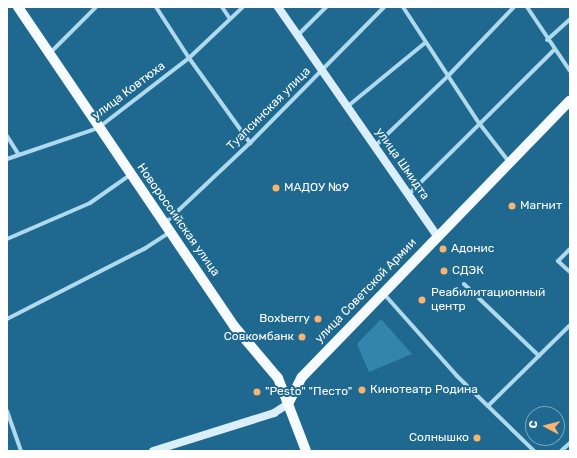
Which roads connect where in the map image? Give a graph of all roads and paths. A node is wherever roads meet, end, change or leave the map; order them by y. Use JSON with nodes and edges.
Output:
{"nodes":[{"id":1,"x":18,"y":7,"type":"edge"},
{"id":2,"x":96,"y":7,"type":"edge"},
{"id":3,"x":156,"y":7,"type":"edge"},
{"id":4,"x":222,"y":7,"type":"edge"},
{"id":5,"x":243,"y":7,"type":"edge"},
{"id":6,"x":278,"y":7,"type":"edge"},
{"id":7,"x":326,"y":7,"type":"edge"},
{"id":8,"x":384,"y":7,"type":"edge"},
{"id":9,"x":403,"y":7,"type":"edge"},
{"id":10,"x":514,"y":7,"type":"edge"},
{"id":11,"x":527,"y":7,"type":"edge"},
{"id":12,"x":230,"y":19,"type":"junction"},
{"id":13,"x":570,"y":19,"type":"edge"},
{"id":14,"x":298,"y":35,"type":"junction"},
{"id":15,"x":547,"y":40,"type":"junction"},
{"id":16,"x":425,"y":43,"type":"junction"},
{"id":17,"x":554,"y":50,"type":"junction"},
{"id":18,"x":49,"y":54,"type":"junction"},
{"id":19,"x":189,"y":58,"type":"junction"},
{"id":20,"x":322,"y":70,"type":"junction"},
{"id":21,"x":570,"y":71,"type":"edge"},
{"id":22,"x":448,"y":76,"type":"junction"},
{"id":23,"x":570,"y":100,"type":"edge"},
{"id":24,"x":348,"y":106,"type":"junction"},
{"id":25,"x":479,"y":123,"type":"junction"},
{"id":26,"x":98,"y":128,"type":"junction"},
{"id":27,"x":7,"y":136,"type":"edge"},
{"id":28,"x":250,"y":143,"type":"junction"},
{"id":29,"x":375,"y":146,"type":"junction"},
{"id":30,"x":20,"y":155,"type":"junction"},
{"id":31,"x":7,"y":159,"type":"edge"},
{"id":32,"x":509,"y":162,"type":"junction"},
{"id":33,"x":130,"y":174,"type":"junction"},
{"id":34,"x":409,"y":194,"type":"junction"},
{"id":35,"x":167,"y":228,"type":"junction"},
{"id":36,"x":437,"y":236,"type":"junction"},
{"id":37,"x":7,"y":239,"type":"edge"},
{"id":38,"x":570,"y":248,"type":"edge"},
{"id":39,"x":570,"y":272,"type":"edge"},
{"id":40,"x":464,"y":284,"type":"dead end"},
{"id":41,"x":382,"y":293,"type":"junction"},
{"id":42,"x":7,"y":320,"type":"edge"},
{"id":43,"x":570,"y":325,"type":"edge"},
{"id":44,"x":539,"y":356,"type":"junction"},
{"id":45,"x":288,"y":404,"type":"junction"},
{"id":46,"x":488,"y":406,"type":"junction"},
{"id":47,"x":7,"y":410,"type":"edge"},
{"id":48,"x":570,"y":443,"type":"edge"},
{"id":49,"x":21,"y":451,"type":"edge"},
{"id":50,"x":153,"y":451,"type":"edge"},
{"id":51,"x":306,"y":451,"type":"edge"},
{"id":52,"x":534,"y":451,"type":"edge"},
{"id":53,"x":561,"y":451,"type":"edge"}],
"edges":[{"from":1,"to":18,"type":"main road","name":"Новороссийская улица"},
{"from":2,"to":18,"type":"street"},
{"from":3,"to":19,"type":"street"},
{"from":4,"to":12,"type":"street"},
{"from":5,"to":12,"type":"street","name":"улица Ковтюха"},
{"from":6,"to":14,"type":"street","name":"улица Шмидта"},
{"from":7,"to":14,"type":"street"},
{"from":8,"to":20,"type":"street","name":"Туапсинская улица"},
{"from":9,"to":16,"type":"street"},
{"from":10,"to":22,"type":"street"},
{"from":11,"to":15,"type":"street"},
{"from":12,"to":19,"type":"street","name":"улица Ковтюха"},
{"from":13,"to":15,"type":"street"},
{"from":14,"to":20,"type":"street","name":"улица Шмидта"},
{"from":15,"to":17,"type":"street"},
{"from":16,"to":22,"type":"street"},
{"from":16,"to":24,"type":"street"},
{"from":17,"to":21,"type":"street"},
{"from":17,"to":25,"type":"street"},
{"from":18,"to":26,"type":"main road","name":"Новороссийская улица"},
{"from":19,"to":26,"type":"street","name":"улица Ковтюха"},
{"from":19,"to":28,"type":"street"},
{"from":20,"to":24,"type":"street","name":"улица Шмидта"},
{"from":20,"to":28,"type":"street","name":"Туапсинская улица"},
{"from":22,"to":25,"type":"street"},
{"from":22,"to":29,"type":"street"},
{"from":23,"to":32,"type":"main road","name":"улица Советской Армии"},
{"from":24,"to":29,"type":"street","name":"улица Шмидта"},
{"from":25,"to":32,"type":"street"},
{"from":25,"to":34,"type":"street"},
{"from":26,"to":30,"type":"street","name":"улица Ковтюха"},
{"from":26,"to":33,"type":"main road","name":"Новороссийская улица"},
{"from":27,"to":30,"type":"street"},
{"from":28,"to":35,"type":"street","name":"Туапсинская улица"},
{"from":29,"to":34,"type":"street","name":"улица Шмидта"},
{"from":30,"to":31,"type":"street","name":"улица Ковтюха"},
{"from":32,"to":36,"type":"main road","name":"улица Советской Армии"},
{"from":33,"to":35,"type":"main road","name":"Новороссийская улица"},
{"from":33,"to":37,"type":"street"},
{"from":34,"to":36,"type":"street","name":"улица Шмидта"},
{"from":35,"to":42,"type":"street","name":"Туапсинская улица"},
{"from":35,"to":45,"type":"main road","name":"Новороссийская улица"},
{"from":36,"to":41,"type":"main road","name":"улица Советской Армии"},
{"from":38,"to":39,"type":"street"},
{"from":40,"to":44,"type":"street"},
{"from":41,"to":45,"type":"main road","name":"улица Советской Армии"},
{"from":41,"to":46,"type":"street"},
{"from":43,"to":44,"type":"street"},
{"from":44,"to":46,"type":"street"},
{"from":45,"to":50,"type":"street"},
{"from":45,"to":51,"type":"main road","name":"Новороссийская улица"},
{"from":46,"to":52,"type":"street"},
{"from":47,"to":49,"type":"street"},
{"from":48,"to":53,"type":"street"}]}
